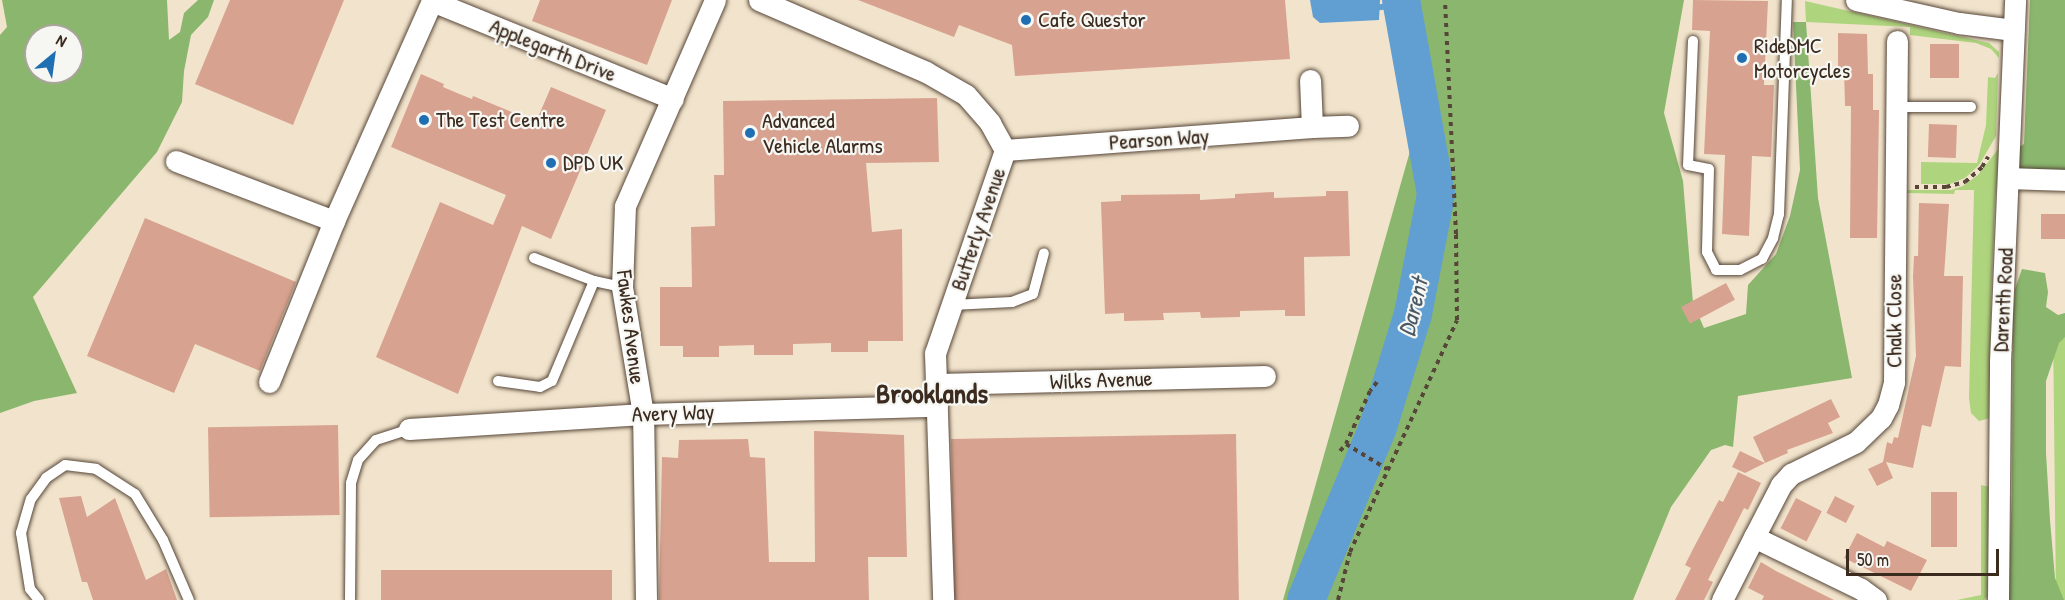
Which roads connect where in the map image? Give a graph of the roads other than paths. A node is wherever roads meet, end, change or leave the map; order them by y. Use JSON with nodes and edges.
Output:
{"nodes":[{"id":1,"x":715,"y":0,"type":"edge"},
{"id":2,"x":759,"y":0,"type":"edge"},
{"id":3,"x":1787,"y":0,"type":"edge"},
{"id":4,"x":1856,"y":0,"type":"edge"},
{"id":5,"x":2015,"y":0,"type":"edge"},
{"id":6,"x":431,"y":1,"type":"edge"},
{"id":7,"x":459,"y":5,"type":"edge"},
{"id":8,"x":2014,"y":30,"type":"junction"},
{"id":9,"x":1693,"y":41,"type":"dead end"},
{"id":10,"x":1897,"y":41,"type":"dead end"},
{"id":11,"x":1310,"y":80,"type":"dead end"},
{"id":12,"x":673,"y":99,"type":"junction"},
{"id":13,"x":1897,"y":107,"type":"junction"},
{"id":14,"x":1971,"y":107,"type":"dead end"},
{"id":15,"x":1348,"y":126,"type":"dead end"},
{"id":16,"x":1312,"y":127,"type":"junction"},
{"id":17,"x":1005,"y":150,"type":"junction"},
{"id":18,"x":176,"y":161,"type":"dead end"},
{"id":19,"x":2009,"y":178,"type":"junction"},
{"id":20,"x":2065,"y":180,"type":"edge"},
{"id":21,"x":334,"y":221,"type":"junction"},
{"id":22,"x":1044,"y":253,"type":"dead end"},
{"id":23,"x":534,"y":258,"type":"dead end"},
{"id":24,"x":594,"y":281,"type":"junction"},
{"id":25,"x":622,"y":287,"type":"junction"},
{"id":26,"x":952,"y":305,"type":"junction"},
{"id":27,"x":1265,"y":376,"type":"dead end"},
{"id":28,"x":498,"y":381,"type":"dead end"},
{"id":29,"x":269,"y":382,"type":"dead end"},
{"id":30,"x":938,"y":384,"type":"junction"},
{"id":31,"x":938,"y":406,"type":"junction"},
{"id":32,"x":643,"y":414,"type":"junction"},
{"id":33,"x":409,"y":429,"type":"joint"},
{"id":34,"x":1754,"y":537,"type":"junction"},
{"id":35,"x":39,"y":600,"type":"edge"},
{"id":36,"x":189,"y":600,"type":"edge"},
{"id":37,"x":350,"y":600,"type":"edge"},
{"id":38,"x":646,"y":600,"type":"edge"},
{"id":39,"x":942,"y":600,"type":"edge"},
{"id":40,"x":1722,"y":600,"type":"edge"},
{"id":41,"x":1876,"y":600,"type":"edge"},
{"id":42,"x":1998,"y":600,"type":"edge"}],
"edges":[{"from":1,"to":12,"type":"street","name":"Fawkes Avenue"},
{"from":2,"to":17,"type":"street","name":"Butterly Avenue"},
{"from":3,"to":9,"type":"lane"},
{"from":4,"to":8,"type":"street"},
{"from":5,"to":8,"type":"street","name":"Darenth Road"},
{"from":6,"to":7,"type":"street","name":"Applegarth Drive"},
{"from":6,"to":21,"type":"street","name":"Applegarth Drive"},
{"from":7,"to":12,"type":"street","name":"Applegarth Drive"},
{"from":8,"to":19,"type":"street","name":"Darenth Road"},
{"from":10,"to":13,"type":"street","name":"Chalk Close"},
{"from":11,"to":16,"type":"street"},
{"from":12,"to":25,"type":"street","name":"Fawkes Avenue"},
{"from":13,"to":14,"type":"lane"},
{"from":13,"to":34,"type":"street","name":"Chalk Close"},
{"from":15,"to":16,"type":"street","name":"Pearson Way"},
{"from":16,"to":17,"type":"street","name":"Pearson Way"},
{"from":17,"to":26,"type":"street","name":"Butterly Avenue"},
{"from":18,"to":21,"type":"street"},
{"from":19,"to":20,"type":"street"},
{"from":19,"to":42,"type":"street","name":"Darenth Road"},
{"from":21,"to":29,"type":"street","name":"Applegarth Drive"},
{"from":22,"to":26,"type":"lane"},
{"from":23,"to":24,"type":"lane"},
{"from":24,"to":25,"type":"lane"},
{"from":24,"to":28,"type":"lane"},
{"from":25,"to":32,"type":"street","name":"Fawkes Avenue"},
{"from":26,"to":30,"type":"street","name":"Butterly Avenue"},
{"from":27,"to":30,"type":"street","name":"Wilks Avenue"},
{"from":30,"to":31,"type":"street","name":"Butterly Avenue"},
{"from":31,"to":32,"type":"street","name":"Avery Way"},
{"from":31,"to":39,"type":"street","name":"Butterly Avenue"},
{"from":32,"to":33,"type":"street","name":"Avery Way"},
{"from":32,"to":38,"type":"street","name":"Fawkes Avenue"},
{"from":33,"to":37,"type":"lane"},
{"from":34,"to":40,"type":"street","name":"Chalk Close"},
{"from":34,"to":41,"type":"street"},
{"from":35,"to":36,"type":"lane"}]}
